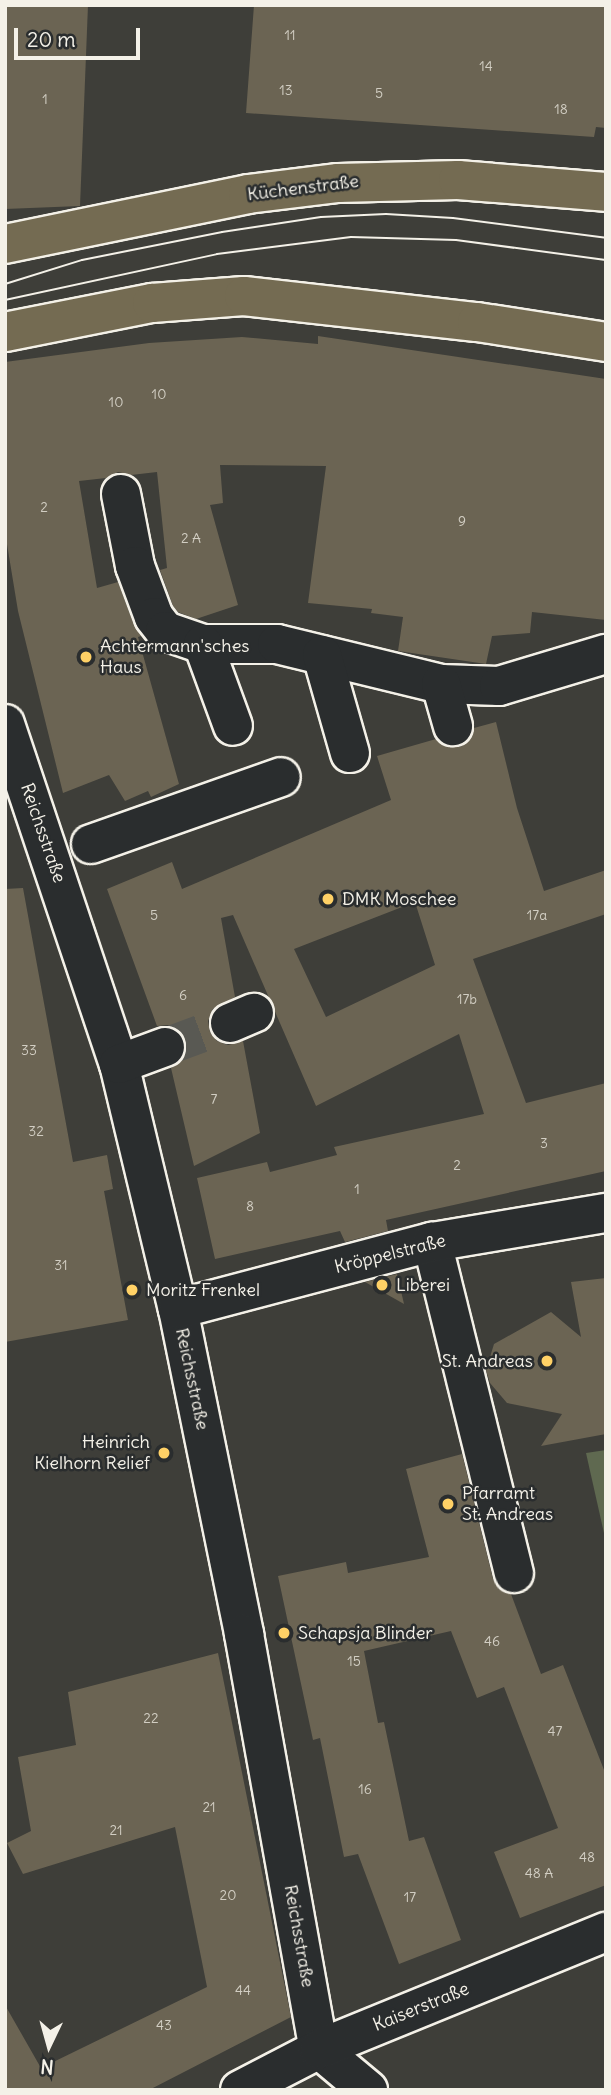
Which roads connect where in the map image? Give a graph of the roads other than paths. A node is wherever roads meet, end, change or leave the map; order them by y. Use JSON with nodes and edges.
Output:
{"nodes":[{"id":1,"x":606,"y":192,"type":"edge"},
{"id":2,"x":5,"y":244,"type":"edge"},
{"id":3,"x":5,"y":332,"type":"edge"},
{"id":4,"x":606,"y":342,"type":"edge"},
{"id":5,"x":121,"y":494,"type":"dead end"},
{"id":6,"x":203,"y":644,"type":"junction"},
{"id":7,"x":606,"y":654,"type":"edge"},
{"id":8,"x":322,"y":655,"type":"junction"},
{"id":9,"x":441,"y":684,"type":"junction"},
{"id":10,"x":5,"y":724,"type":"edge"},
{"id":11,"x":233,"y":726,"type":"dead end"},
{"id":12,"x":453,"y":726,"type":"dead end"},
{"id":13,"x":350,"y":754,"type":"dead end"},
{"id":14,"x":281,"y":777,"type":"dead end"},
{"id":15,"x":91,"y":844,"type":"dead end"},
{"id":16,"x":165,"y":1047,"type":"tunnel mouth"},
{"id":17,"x":119,"y":1064,"type":"junction"},
{"id":18,"x":606,"y":1213,"type":"edge"},
{"id":19,"x":432,"y":1242,"type":"junction"},
{"id":20,"x":178,"y":1309,"type":"junction"},
{"id":21,"x":514,"y":1573,"type":"dead end"},
{"id":22,"x":606,"y":1932,"type":"edge"},
{"id":23,"x":319,"y":2049,"type":"junction"},
{"id":24,"x":240,"y":2090,"type":"edge"},
{"id":25,"x":368,"y":2090,"type":"edge"}],
"edges":[{"from":1,"to":2,"type":"main road","name":"Küchenstraße"},
{"from":3,"to":4,"type":"main road"},
{"from":5,"to":6,"type":"street"},
{"from":6,"to":8,"type":"street"},
{"from":6,"to":11,"type":"street"},
{"from":7,"to":9,"type":"street"},
{"from":8,"to":9,"type":"street"},
{"from":8,"to":13,"type":"street"},
{"from":9,"to":12,"type":"street"},
{"from":10,"to":17,"type":"street","name":"Reichsstraße"},
{"from":14,"to":15,"type":"street"},
{"from":16,"to":17,"type":"street"},
{"from":17,"to":20,"type":"street","name":"Reichsstraße"},
{"from":18,"to":19,"type":"street","name":"Kröppelstraße"},
{"from":19,"to":20,"type":"street","name":"Kröppelstraße"},
{"from":19,"to":21,"type":"street"},
{"from":20,"to":23,"type":"street","name":"Reichsstraße"},
{"from":22,"to":23,"type":"street","name":"Kaiserstraße"},
{"from":23,"to":24,"type":"street","name":"Kaiserstraße"},
{"from":23,"to":25,"type":"street"}]}
